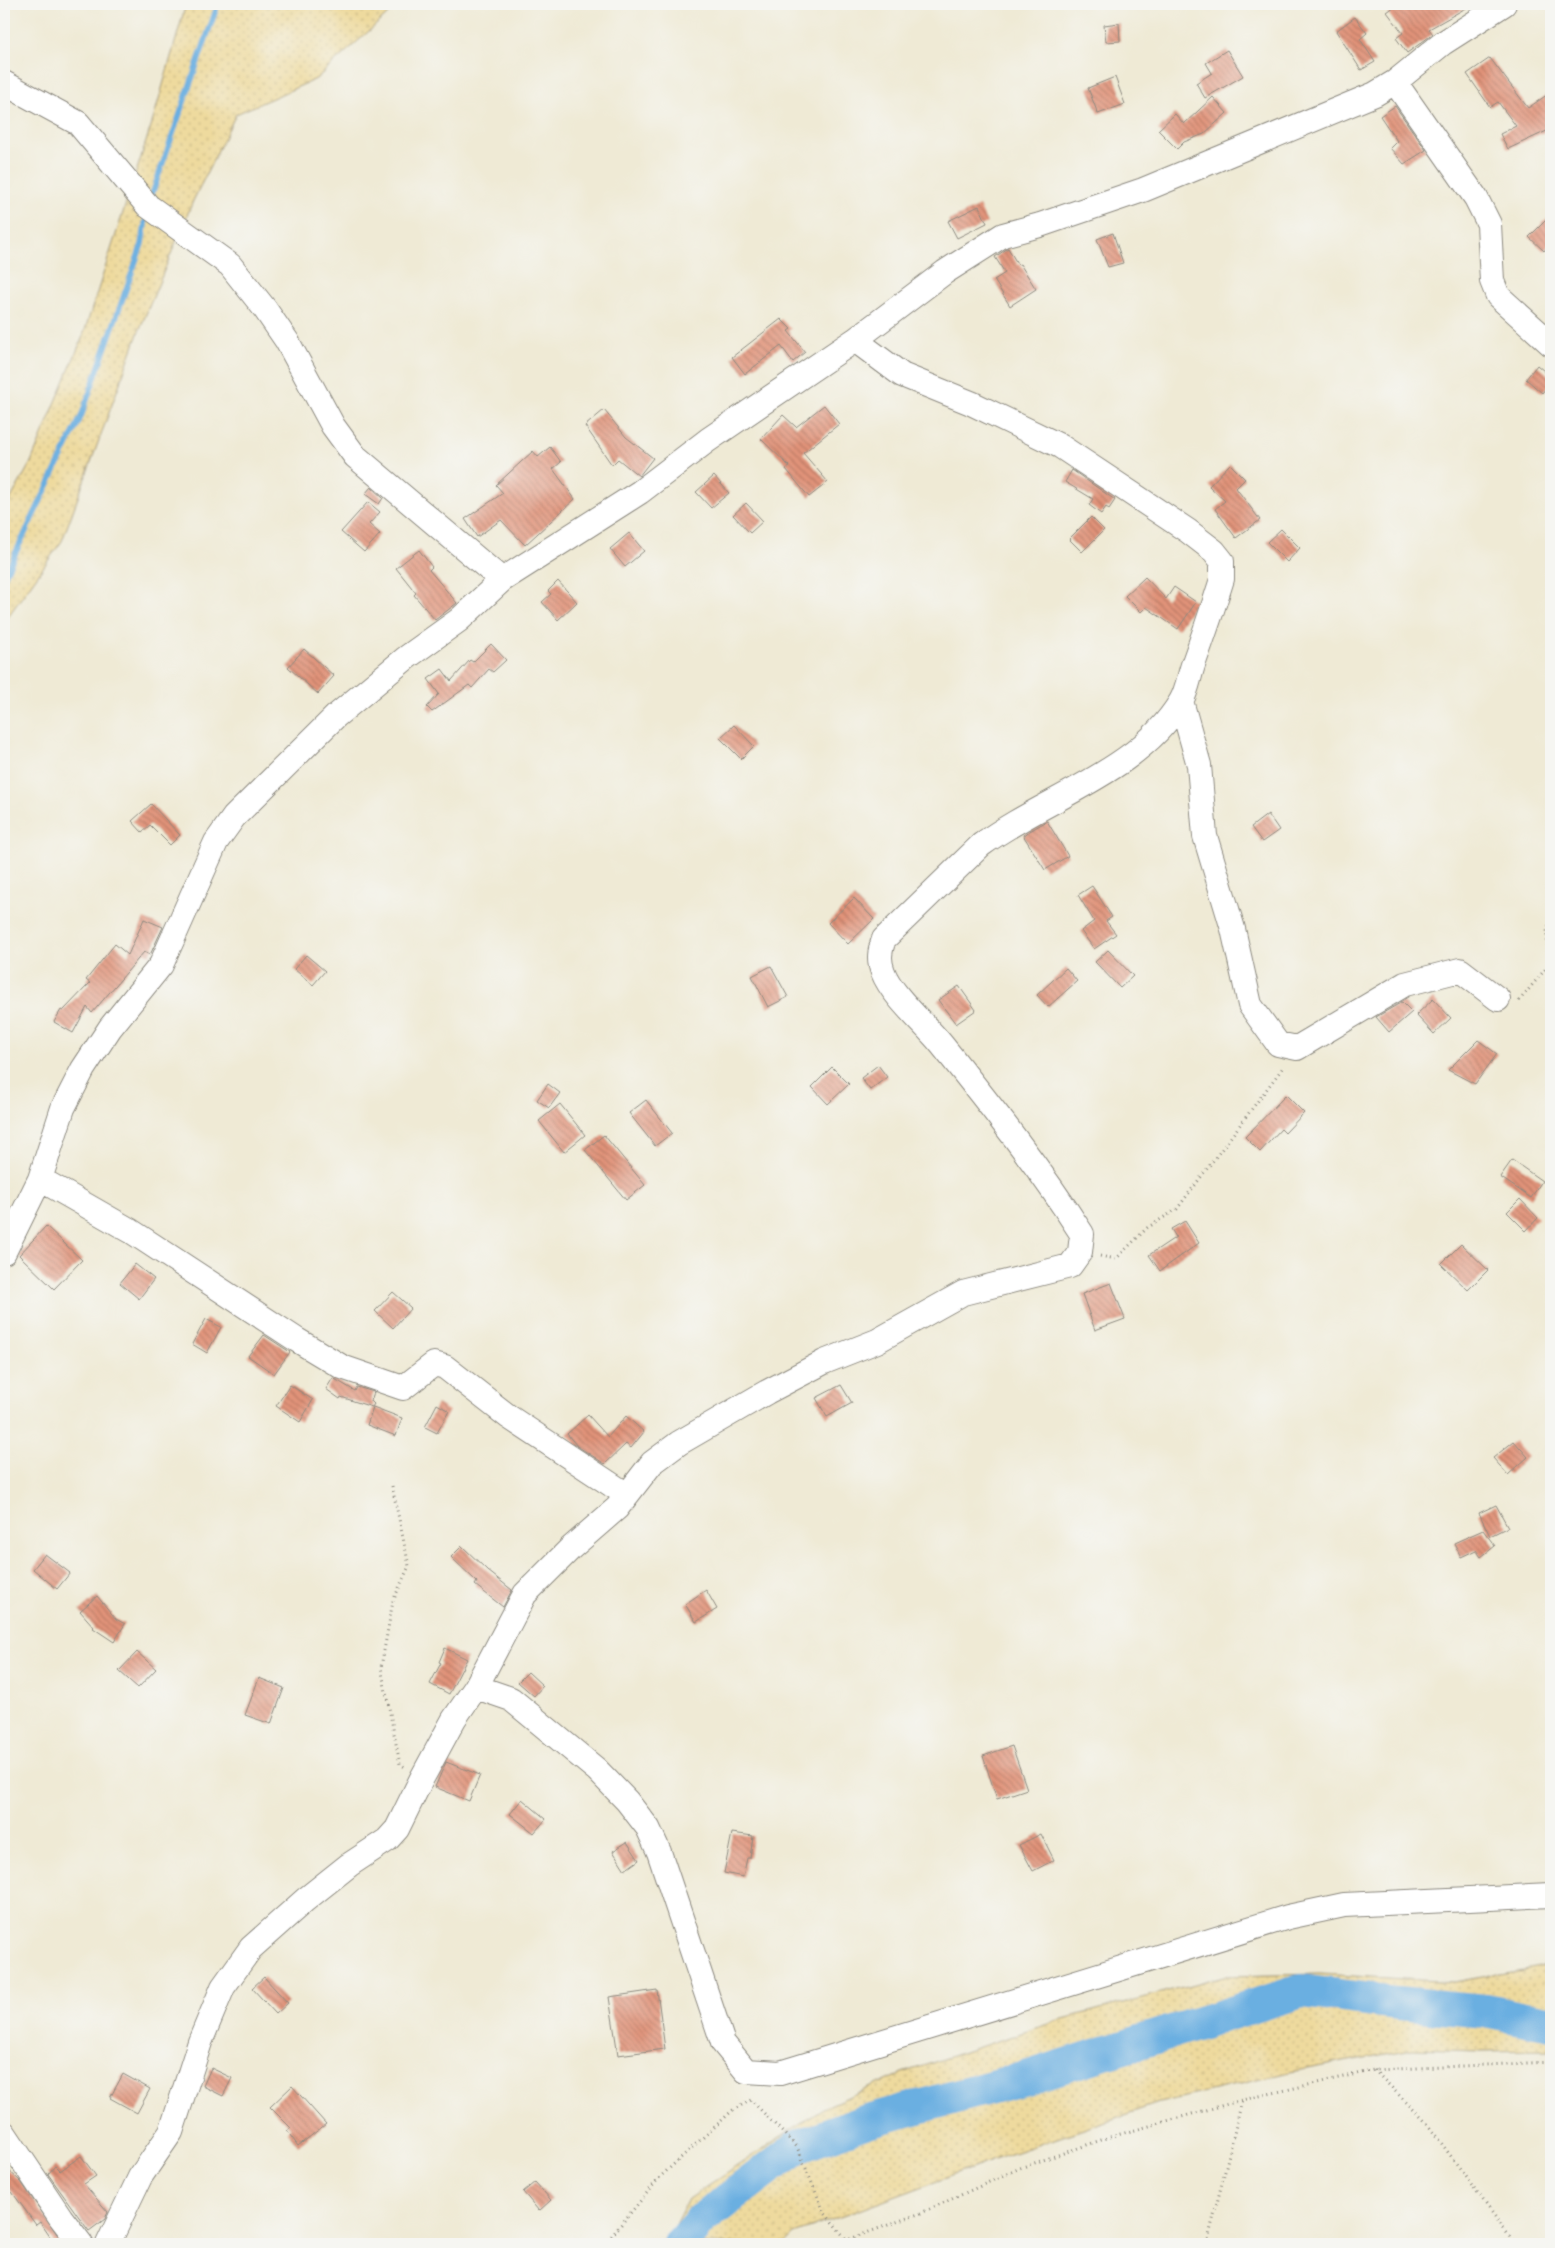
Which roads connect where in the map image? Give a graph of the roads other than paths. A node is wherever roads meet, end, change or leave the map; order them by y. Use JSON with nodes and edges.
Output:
{"nodes":[{"id":1,"x":1504,"y":4,"type":"edge"},
{"id":2,"x":1395,"y":82,"type":"junction"},
{"id":3,"x":4,"y":83,"type":"edge"},
{"id":4,"x":855,"y":340,"type":"junction"},
{"id":5,"x":1551,"y":344,"type":"edge"},
{"id":6,"x":502,"y":580,"type":"junction"},
{"id":7,"x":1181,"y":701,"type":"junction"},
{"id":8,"x":1498,"y":999,"type":"road end"},
{"id":9,"x":40,"y":1179,"type":"junction"},
{"id":10,"x":4,"y":1252,"type":"edge"},
{"id":11,"x":627,"y":1495,"type":"junction"},
{"id":12,"x":476,"y":1687,"type":"junction"},
{"id":13,"x":1551,"y":1895,"type":"edge"},
{"id":14,"x":4,"y":2133,"type":"edge"},
{"id":15,"x":81,"y":2244,"type":"edge"},
{"id":16,"x":108,"y":2244,"type":"edge"}],
"edges":[{"from":1,"to":2,"type":"street"},
{"from":2,"to":4,"type":"street"},
{"from":2,"to":5,"type":"street"},
{"from":3,"to":6,"type":"street"},
{"from":4,"to":6,"type":"street"},
{"from":4,"to":7,"type":"street"},
{"from":6,"to":9,"type":"street"},
{"from":7,"to":8,"type":"street"},
{"from":7,"to":11,"type":"street"},
{"from":9,"to":10,"type":"street"},
{"from":9,"to":11,"type":"street"},
{"from":11,"to":12,"type":"street"},
{"from":12,"to":13,"type":"street"},
{"from":12,"to":16,"type":"street"},
{"from":14,"to":15,"type":"street"}]}
